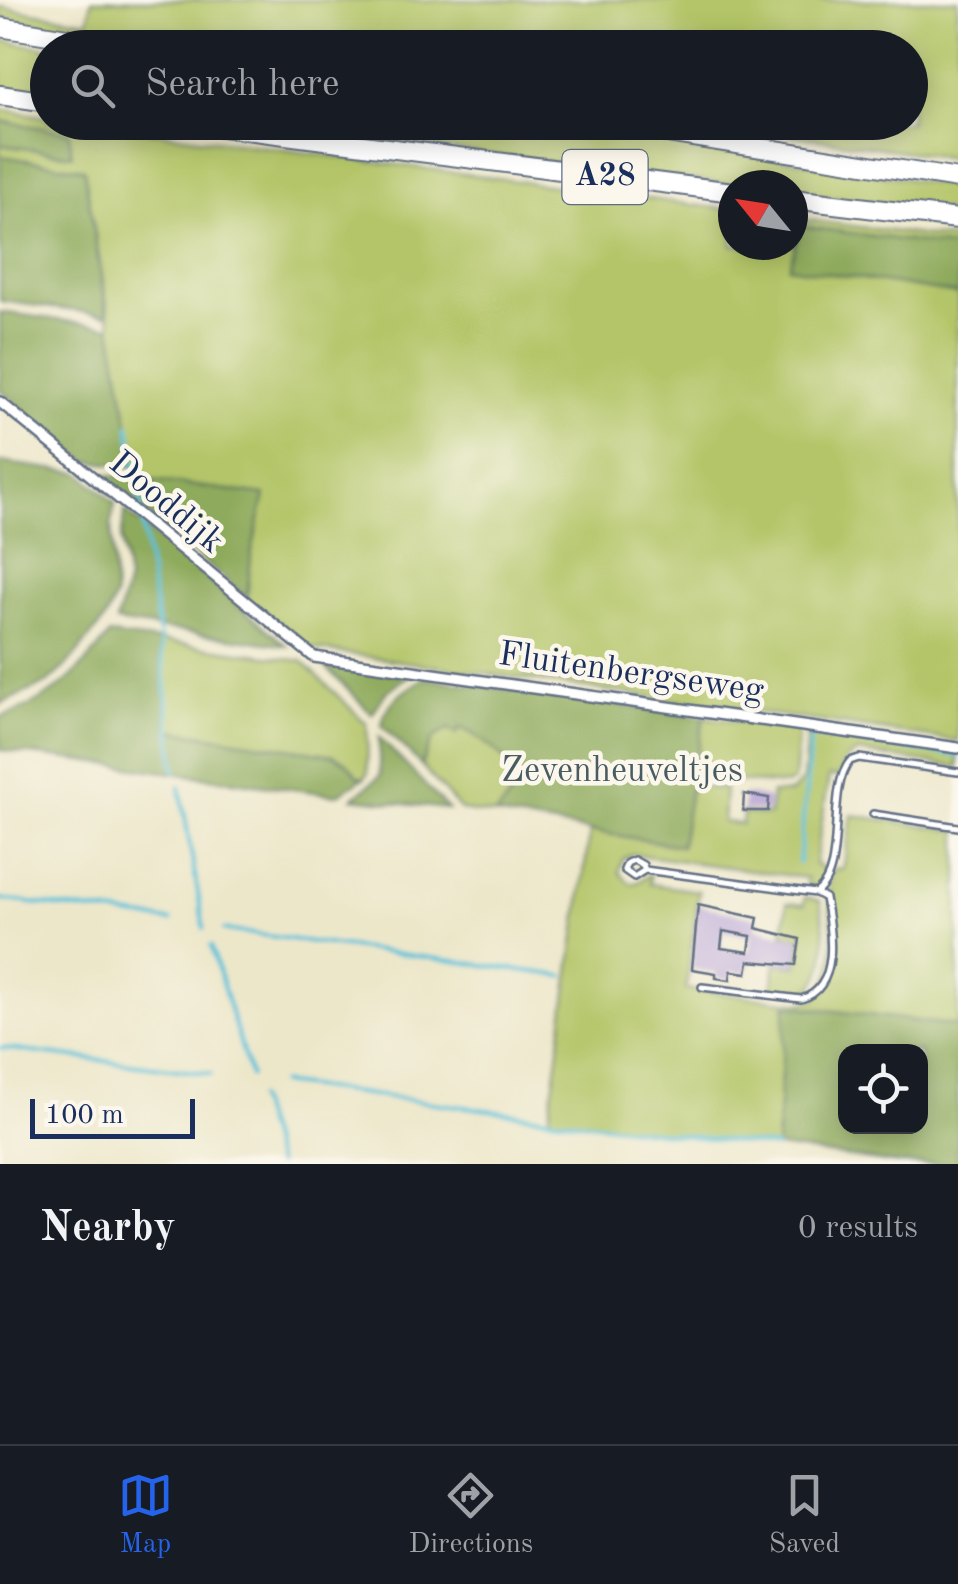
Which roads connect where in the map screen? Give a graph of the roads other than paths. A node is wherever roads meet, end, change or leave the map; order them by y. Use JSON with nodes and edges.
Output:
{"nodes":[{"id":1,"x":0,"y":27,"type":"edge"},
{"id":2,"x":30,"y":32,"type":"edge"},
{"id":3,"x":0,"y":94,"type":"edge"},
{"id":4,"x":30,"y":99,"type":"edge"},
{"id":5,"x":324,"y":140,"type":"edge"},
{"id":6,"x":711,"y":140,"type":"edge"},
{"id":7,"x":958,"y":169,"type":"edge"},
{"id":8,"x":912,"y":172,"type":"junction"},
{"id":9,"x":958,"y":179,"type":"edge"},
{"id":10,"x":718,"y":190,"type":"edge"},
{"id":11,"x":808,"y":202,"type":"edge"},
{"id":12,"x":852,"y":206,"type":"junction"},
{"id":13,"x":958,"y":219,"type":"edge"},
{"id":14,"x":958,"y":232,"type":"edge"},
{"id":15,"x":0,"y":402,"type":"edge"},
{"id":16,"x":298,"y":647,"type":"joint"},
{"id":17,"x":958,"y":748,"type":"edge"},
{"id":18,"x":958,"y":772,"type":"edge"},
{"id":19,"x":872,"y":814,"type":"dead end"},
{"id":20,"x":958,"y":826,"type":"edge"},
{"id":21,"x":645,"y":870,"type":"dead end"},
{"id":22,"x":816,"y":893,"type":"junction"},
{"id":23,"x":702,"y":987,"type":"dead end"}],
"edges":[{"from":1,"to":2,"type":"highway"},
{"from":3,"to":4,"type":"highway"},
{"from":5,"to":10,"type":"highway","number":"A28"},
{"from":6,"to":8,"type":"highway","number":"A28"},
{"from":7,"to":8,"type":"highway","number":"A28"},
{"from":8,"to":9,"type":"highway","number":"A28"},
{"from":11,"to":12,"type":"highway"},
{"from":12,"to":13,"type":"highway"},
{"from":12,"to":14,"type":"highway"},
{"from":15,"to":16,"type":"street","name":"Dooddijk"},
{"from":16,"to":17,"type":"street","name":"Fluitenbergseweg"},
{"from":18,"to":22,"type":"lane"},
{"from":19,"to":20,"type":"lane"},
{"from":21,"to":22,"type":"lane"},
{"from":22,"to":23,"type":"lane"}]}
